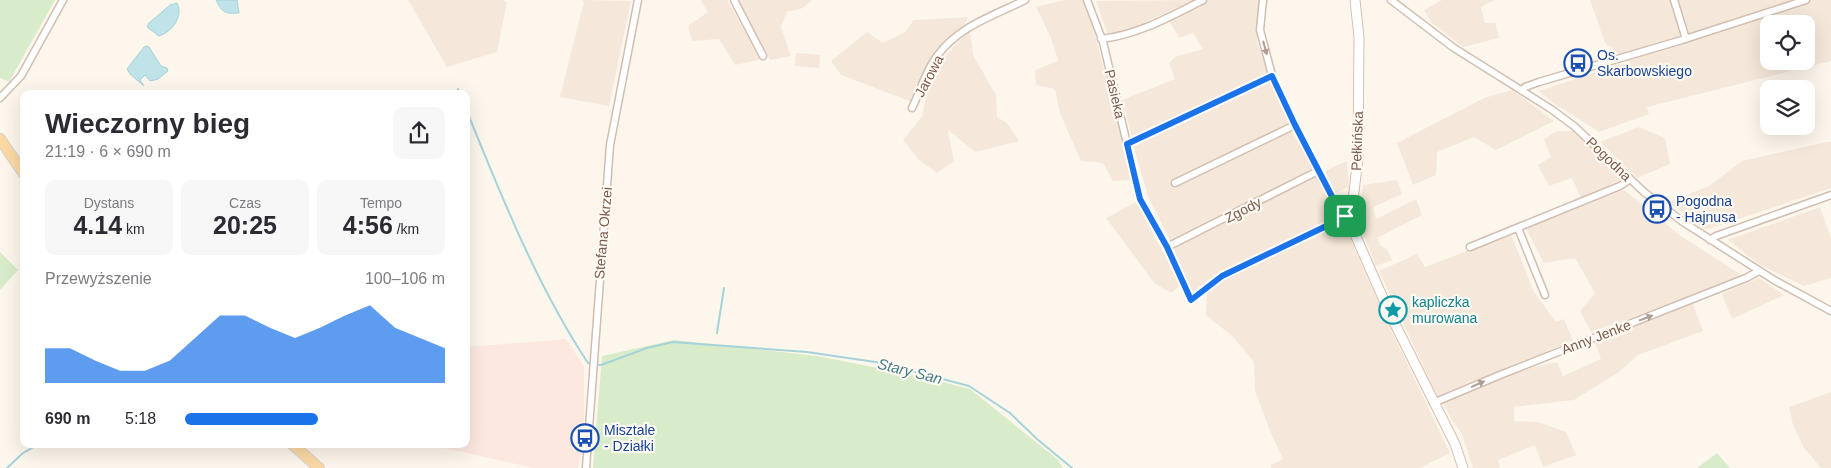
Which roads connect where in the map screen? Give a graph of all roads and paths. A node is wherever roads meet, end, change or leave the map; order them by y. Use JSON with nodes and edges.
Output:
{"nodes":[{"id":1,"x":63,"y":0,"type":"edge"},
{"id":2,"x":638,"y":0,"type":"edge"},
{"id":3,"x":734,"y":0,"type":"edge"},
{"id":4,"x":1025,"y":0,"type":"edge"},
{"id":5,"x":1087,"y":0,"type":"edge"},
{"id":6,"x":1203,"y":0,"type":"edge"},
{"id":7,"x":1263,"y":0,"type":"edge"},
{"id":8,"x":1355,"y":0,"type":"edge"},
{"id":9,"x":1391,"y":0,"type":"edge"},
{"id":10,"x":1674,"y":0,"type":"edge"},
{"id":11,"x":1806,"y":0,"type":"edge"},
{"id":12,"x":1686,"y":38,"type":"junction"},
{"id":13,"x":1101,"y":39,"type":"junction"},
{"id":14,"x":763,"y":56,"type":"dead end"},
{"id":15,"x":1272,"y":76,"type":"junction"},
{"id":16,"x":1522,"y":91,"type":"junction"},
{"id":17,"x":0,"y":98,"type":"edge"},
{"id":18,"x":912,"y":108,"type":"dead end"},
{"id":19,"x":1295,"y":125,"type":"junction"},
{"id":20,"x":0,"y":140,"type":"edge"},
{"id":21,"x":1127,"y":144,"type":"junction"},
{"id":22,"x":20,"y":168,"type":"edge"},
{"id":23,"x":1318,"y":171,"type":"junction"},
{"id":24,"x":1630,"y":180,"type":"junction"},
{"id":25,"x":1175,"y":183,"type":"dead end"},
{"id":26,"x":1831,"y":195,"type":"edge"},
{"id":27,"x":1348,"y":217,"type":"junction"},
{"id":28,"x":1518,"y":228,"type":"junction"},
{"id":29,"x":1710,"y":240,"type":"junction"},
{"id":30,"x":1167,"y":247,"type":"junction"},
{"id":31,"x":1470,"y":247,"type":"dead end"},
{"id":32,"x":1759,"y":270,"type":"junction"},
{"id":33,"x":1545,"y":295,"type":"dead end"},
{"id":34,"x":1831,"y":311,"type":"edge"},
{"id":35,"x":1434,"y":403,"type":"junction"},
{"id":36,"x":296,"y":448,"type":"edge"},
{"id":37,"x":319,"y":468,"type":"edge"},
{"id":38,"x":586,"y":468,"type":"edge"},
{"id":39,"x":1463,"y":468,"type":"edge"}],
"edges":[{"from":1,"to":17,"type":"street"},
{"from":2,"to":38,"type":"street","name":"Stefana Okrzei"},
{"from":3,"to":14,"type":"street"},
{"from":4,"to":18,"type":"street","name":"Jarowa"},
{"from":5,"to":13,"type":"street","name":"Pasieka"},
{"from":6,"to":13,"type":"street"},
{"from":7,"to":15,"type":"street","one_way":true},
{"from":8,"to":27,"type":"street","name":"Pełkińska"},
{"from":9,"to":16,"type":"street","name":"Pogodna"},
{"from":10,"to":12,"type":"street"},
{"from":11,"to":12,"type":"street"},
{"from":12,"to":16,"type":"street"},
{"from":13,"to":21,"type":"street","name":"Pasieka"},
{"from":15,"to":19,"type":"street"},
{"from":15,"to":21,"type":"street"},
{"from":16,"to":24,"type":"street","name":"Pogodna"},
{"from":19,"to":23,"type":"street"},
{"from":19,"to":25,"type":"street"},
{"from":20,"to":22,"type":"main road"},
{"from":21,"to":30,"type":"street","name":"Pasieka"},
{"from":23,"to":27,"type":"street"},
{"from":23,"to":30,"type":"street","name":"Zgody"},
{"from":24,"to":28,"type":"street"},
{"from":24,"to":29,"type":"street","name":"Pogodna"},
{"from":26,"to":29,"type":"street"},
{"from":27,"to":30,"type":"street","name":"Pasieka"},
{"from":27,"to":35,"type":"street","name":"Pełkińska"},
{"from":28,"to":31,"type":"street"},
{"from":28,"to":33,"type":"street"},
{"from":29,"to":32,"type":"street","name":"Pogodna"},
{"from":32,"to":34,"type":"street","name":"Pogodna"},
{"from":35,"to":32,"type":"street","name":"Anny Jenke","one_way":true},
{"from":35,"to":39,"type":"street","name":"Pełkińska"},
{"from":36,"to":37,"type":"main road"}]}
